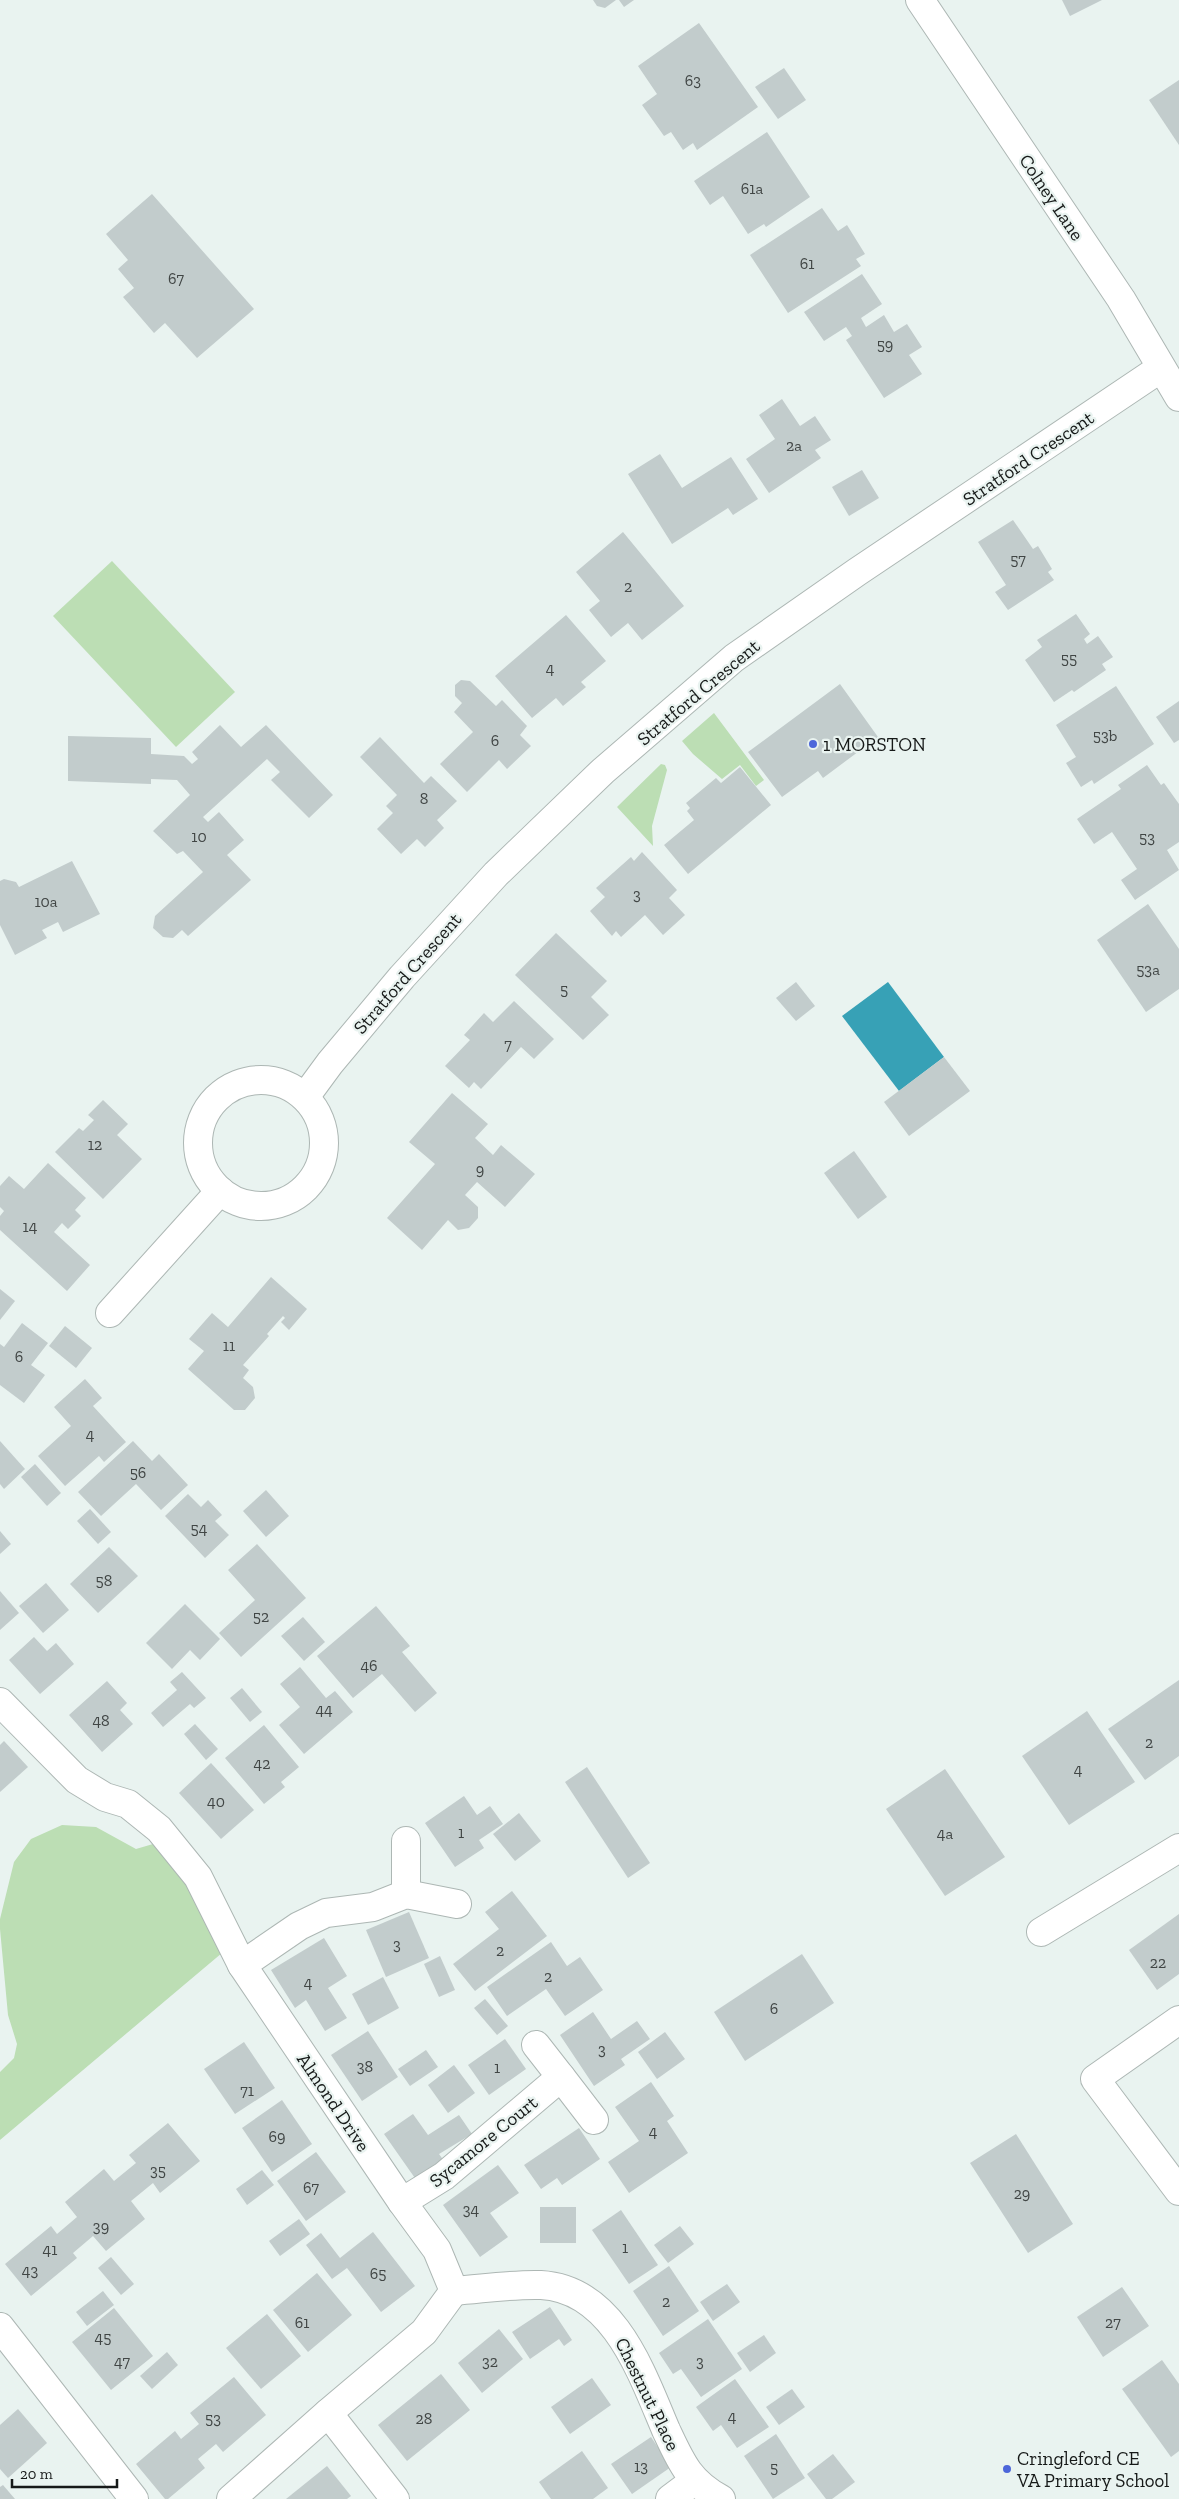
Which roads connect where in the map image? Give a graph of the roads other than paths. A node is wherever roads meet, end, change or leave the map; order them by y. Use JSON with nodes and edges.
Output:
{"nodes":[{"id":1,"x":920,"y":0,"type":"edge"},
{"id":2,"x":1161,"y":368,"type":"junction"},
{"id":3,"x":1179,"y":397,"type":"edge"},
{"id":4,"x":305,"y":1097,"type":"junction"},
{"id":5,"x":220,"y":1191,"type":"junction"},
{"id":6,"x":110,"y":1313,"type":"dead end"},
{"id":7,"x":0,"y":1702,"type":"edge"},
{"id":8,"x":406,"y":1841,"type":"dead end"},
{"id":9,"x":1179,"y":1848,"type":"edge"},
{"id":10,"x":406,"y":1894,"type":"junction"},
{"id":11,"x":457,"y":1904,"type":"dead end"},
{"id":12,"x":1041,"y":1932,"type":"dead end"},
{"id":13,"x":242,"y":1965,"type":"junction"},
{"id":14,"x":1179,"y":2020,"type":"edge"},
{"id":15,"x":536,"y":2045,"type":"dead end"},
{"id":16,"x":561,"y":2077,"type":"junction"},
{"id":17,"x":594,"y":2120,"type":"dead end"},
{"id":18,"x":1179,"y":2191,"type":"edge"},
{"id":19,"x":402,"y":2202,"type":"junction"},
{"id":20,"x":454,"y":2291,"type":"junction"},
{"id":21,"x":0,"y":2327,"type":"edge"},
{"id":22,"x":328,"y":2413,"type":"junction"},
{"id":23,"x":694,"y":2481,"type":"junction"},
{"id":24,"x":134,"y":2499,"type":"edge"},
{"id":25,"x":231,"y":2499,"type":"edge"},
{"id":26,"x":395,"y":2499,"type":"edge"},
{"id":27,"x":670,"y":2499,"type":"edge"},
{"id":28,"x":721,"y":2499,"type":"edge"}],
"edges":[{"from":1,"to":2,"type":"street","name":"Colney Lane"},
{"from":2,"to":3,"type":"street","name":"Colney Lane"},
{"from":2,"to":4,"type":"street","name":"Stratford Crescent"},
{"from":4,"to":5,"type":"street"},
{"from":4,"to":5,"type":"street"},
{"from":5,"to":6,"type":"street"},
{"from":7,"to":13,"type":"street","name":"Almond Drive"},
{"from":8,"to":10,"type":"street"},
{"from":9,"to":12,"type":"street"},
{"from":10,"to":11,"type":"street"},
{"from":10,"to":13,"type":"street"},
{"from":13,"to":19,"type":"street","name":"Almond Drive"},
{"from":14,"to":18,"type":"street"},
{"from":15,"to":16,"type":"street"},
{"from":16,"to":17,"type":"street"},
{"from":16,"to":19,"type":"street","name":"Sycamore Court"},
{"from":19,"to":20,"type":"street","name":"Almond Drive"},
{"from":20,"to":22,"type":"street"},
{"from":20,"to":23,"type":"street","name":"Chestnut Place"},
{"from":21,"to":24,"type":"street"},
{"from":22,"to":25,"type":"street"},
{"from":22,"to":26,"type":"street"},
{"from":23,"to":27,"type":"street"},
{"from":23,"to":28,"type":"street","name":"Chestnut Place"}]}
